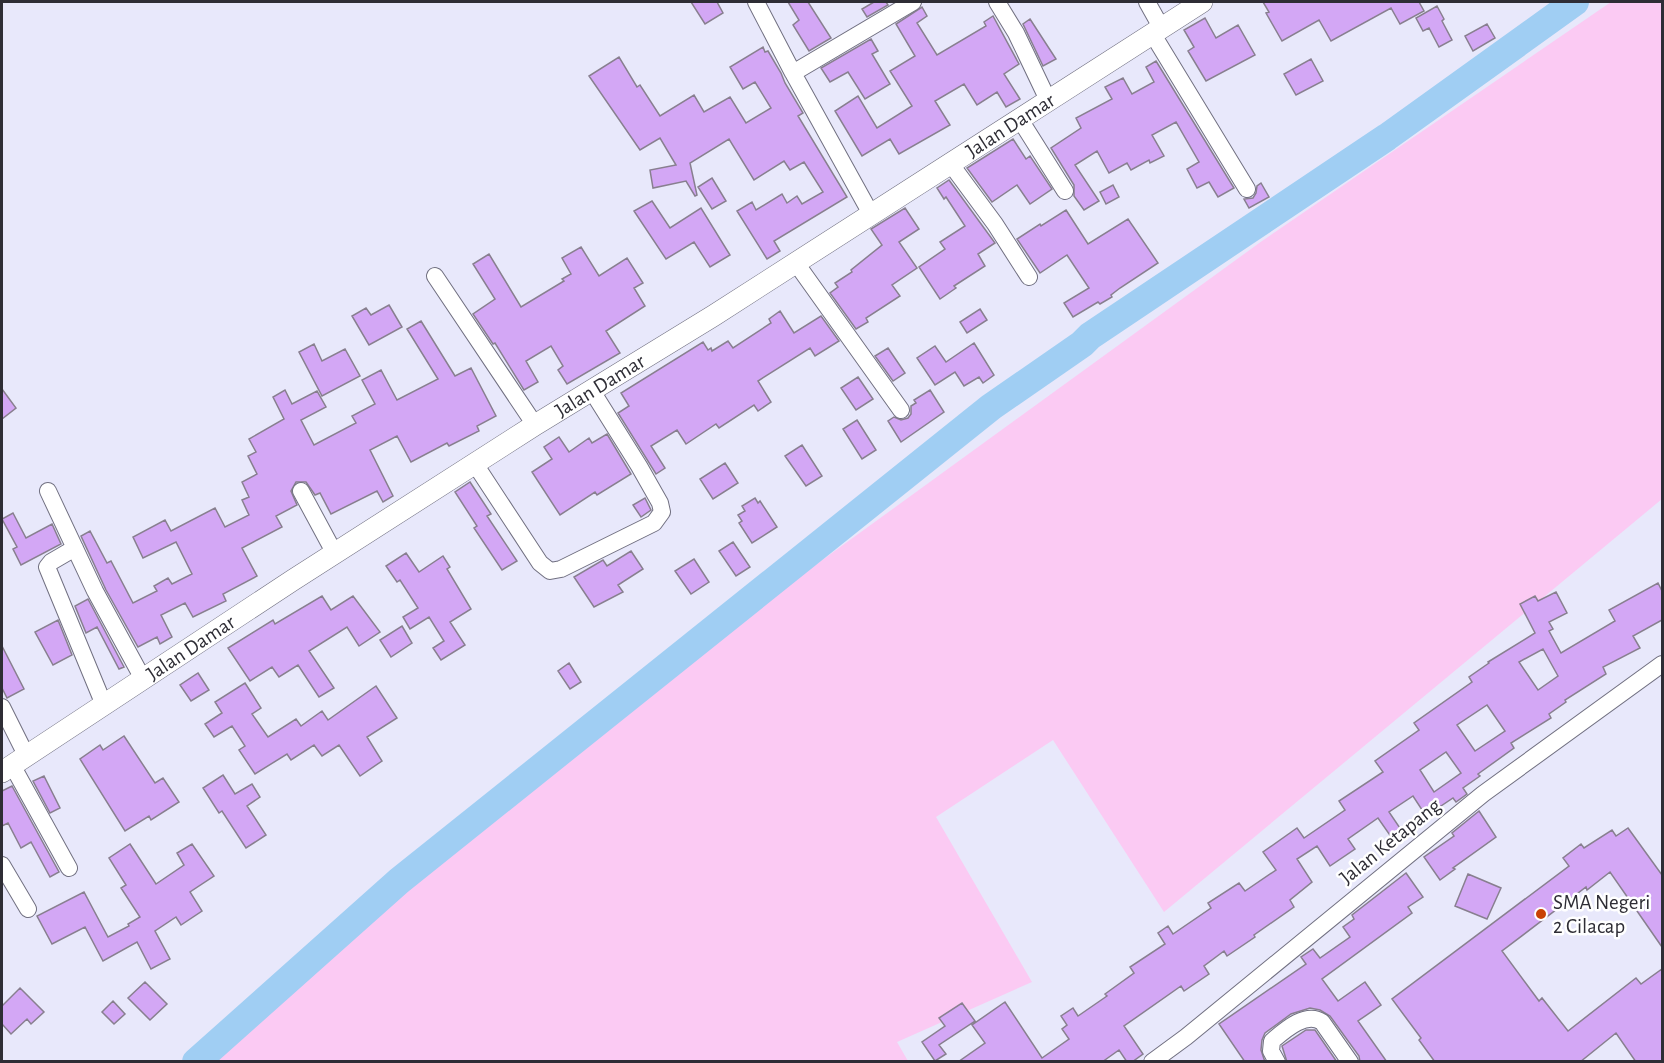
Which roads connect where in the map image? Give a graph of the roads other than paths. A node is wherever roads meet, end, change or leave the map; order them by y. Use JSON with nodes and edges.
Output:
{"nodes":[{"id":1,"x":756,"y":2,"type":"edge"},
{"id":2,"x":913,"y":2,"type":"edge"},
{"id":3,"x":997,"y":2,"type":"edge"},
{"id":4,"x":1147,"y":2,"type":"edge"},
{"id":5,"x":1202,"y":2,"type":"edge"},
{"id":6,"x":1156,"y":30,"type":"junction"},
{"id":7,"x":793,"y":73,"type":"junction"},
{"id":8,"x":1048,"y":100,"type":"junction"},
{"id":9,"x":1019,"y":118,"type":"junction"},
{"id":10,"x":951,"y":163,"type":"junction"},
{"id":11,"x":1247,"y":189,"type":"dead end"},
{"id":12,"x":1065,"y":191,"type":"dead end"},
{"id":13,"x":871,"y":214,"type":"junction"},
{"id":14,"x":796,"y":262,"type":"junction"},
{"id":15,"x":435,"y":276,"type":"dead end"},
{"id":16,"x":1029,"y":277,"type":"dead end"},
{"id":17,"x":592,"y":391,"type":"junction"},
{"id":18,"x":901,"y":410,"type":"dead end"},
{"id":19,"x":535,"y":425,"type":"junction"},
{"id":20,"x":475,"y":464,"type":"junction"},
{"id":21,"x":48,"y":491,"type":"dead end"},
{"id":22,"x":301,"y":491,"type":"dead end"},
{"id":23,"x":75,"y":548,"type":"junction"},
{"id":24,"x":335,"y":554,"type":"junction"},
{"id":25,"x":1662,"y":664,"type":"edge"},
{"id":26,"x":143,"y":680,"type":"junction"},
{"id":27,"x":104,"y":705,"type":"junction"},
{"id":28,"x":2,"y":707,"type":"edge"},
{"id":29,"x":13,"y":764,"type":"edge"},
{"id":30,"x":2,"y":866,"type":"edge"},
{"id":31,"x":69,"y":868,"type":"dead end"},
{"id":32,"x":28,"y":909,"type":"dead end"},
{"id":33,"x":1152,"y":1062,"type":"edge"},
{"id":34,"x":1277,"y":1062,"type":"edge"},
{"id":35,"x":1350,"y":1062,"type":"edge"}],
"edges":[{"from":1,"to":7,"type":"street"},
{"from":2,"to":7,"type":"street"},
{"from":3,"to":8,"type":"street"},
{"from":4,"to":6,"type":"street"},
{"from":5,"to":6,"type":"street","name":"Jalan Damar"},
{"from":6,"to":8,"type":"street","name":"Jalan Damar"},
{"from":6,"to":11,"type":"street"},
{"from":7,"to":13,"type":"street"},
{"from":8,"to":9,"type":"street","name":"Jalan Damar"},
{"from":9,"to":10,"type":"street","name":"Jalan Damar"},
{"from":9,"to":12,"type":"street"},
{"from":10,"to":13,"type":"street","name":"Jalan Damar"},
{"from":10,"to":16,"type":"street"},
{"from":13,"to":14,"type":"street","name":"Jalan Damar"},
{"from":14,"to":17,"type":"street","name":"Jalan Damar"},
{"from":14,"to":18,"type":"street"},
{"from":15,"to":19,"type":"street"},
{"from":17,"to":19,"type":"street","name":"Jalan Damar"},
{"from":17,"to":20,"type":"street"},
{"from":19,"to":20,"type":"street","name":"Jalan Damar"},
{"from":20,"to":24,"type":"street","name":"Jalan Damar"},
{"from":21,"to":23,"type":"street"},
{"from":22,"to":24,"type":"street"},
{"from":23,"to":26,"type":"street"},
{"from":23,"to":27,"type":"street"},
{"from":24,"to":26,"type":"street","name":"Jalan Damar"},
{"from":25,"to":33,"type":"street","name":"Jalan Ketapang"},
{"from":26,"to":27,"type":"street","name":"Jalan Damar"},
{"from":27,"to":29,"type":"street","name":"Jalan Damar"},
{"from":28,"to":29,"type":"street"},
{"from":29,"to":31,"type":"street"},
{"from":30,"to":32,"type":"street"},
{"from":34,"to":35,"type":"street"}]}
